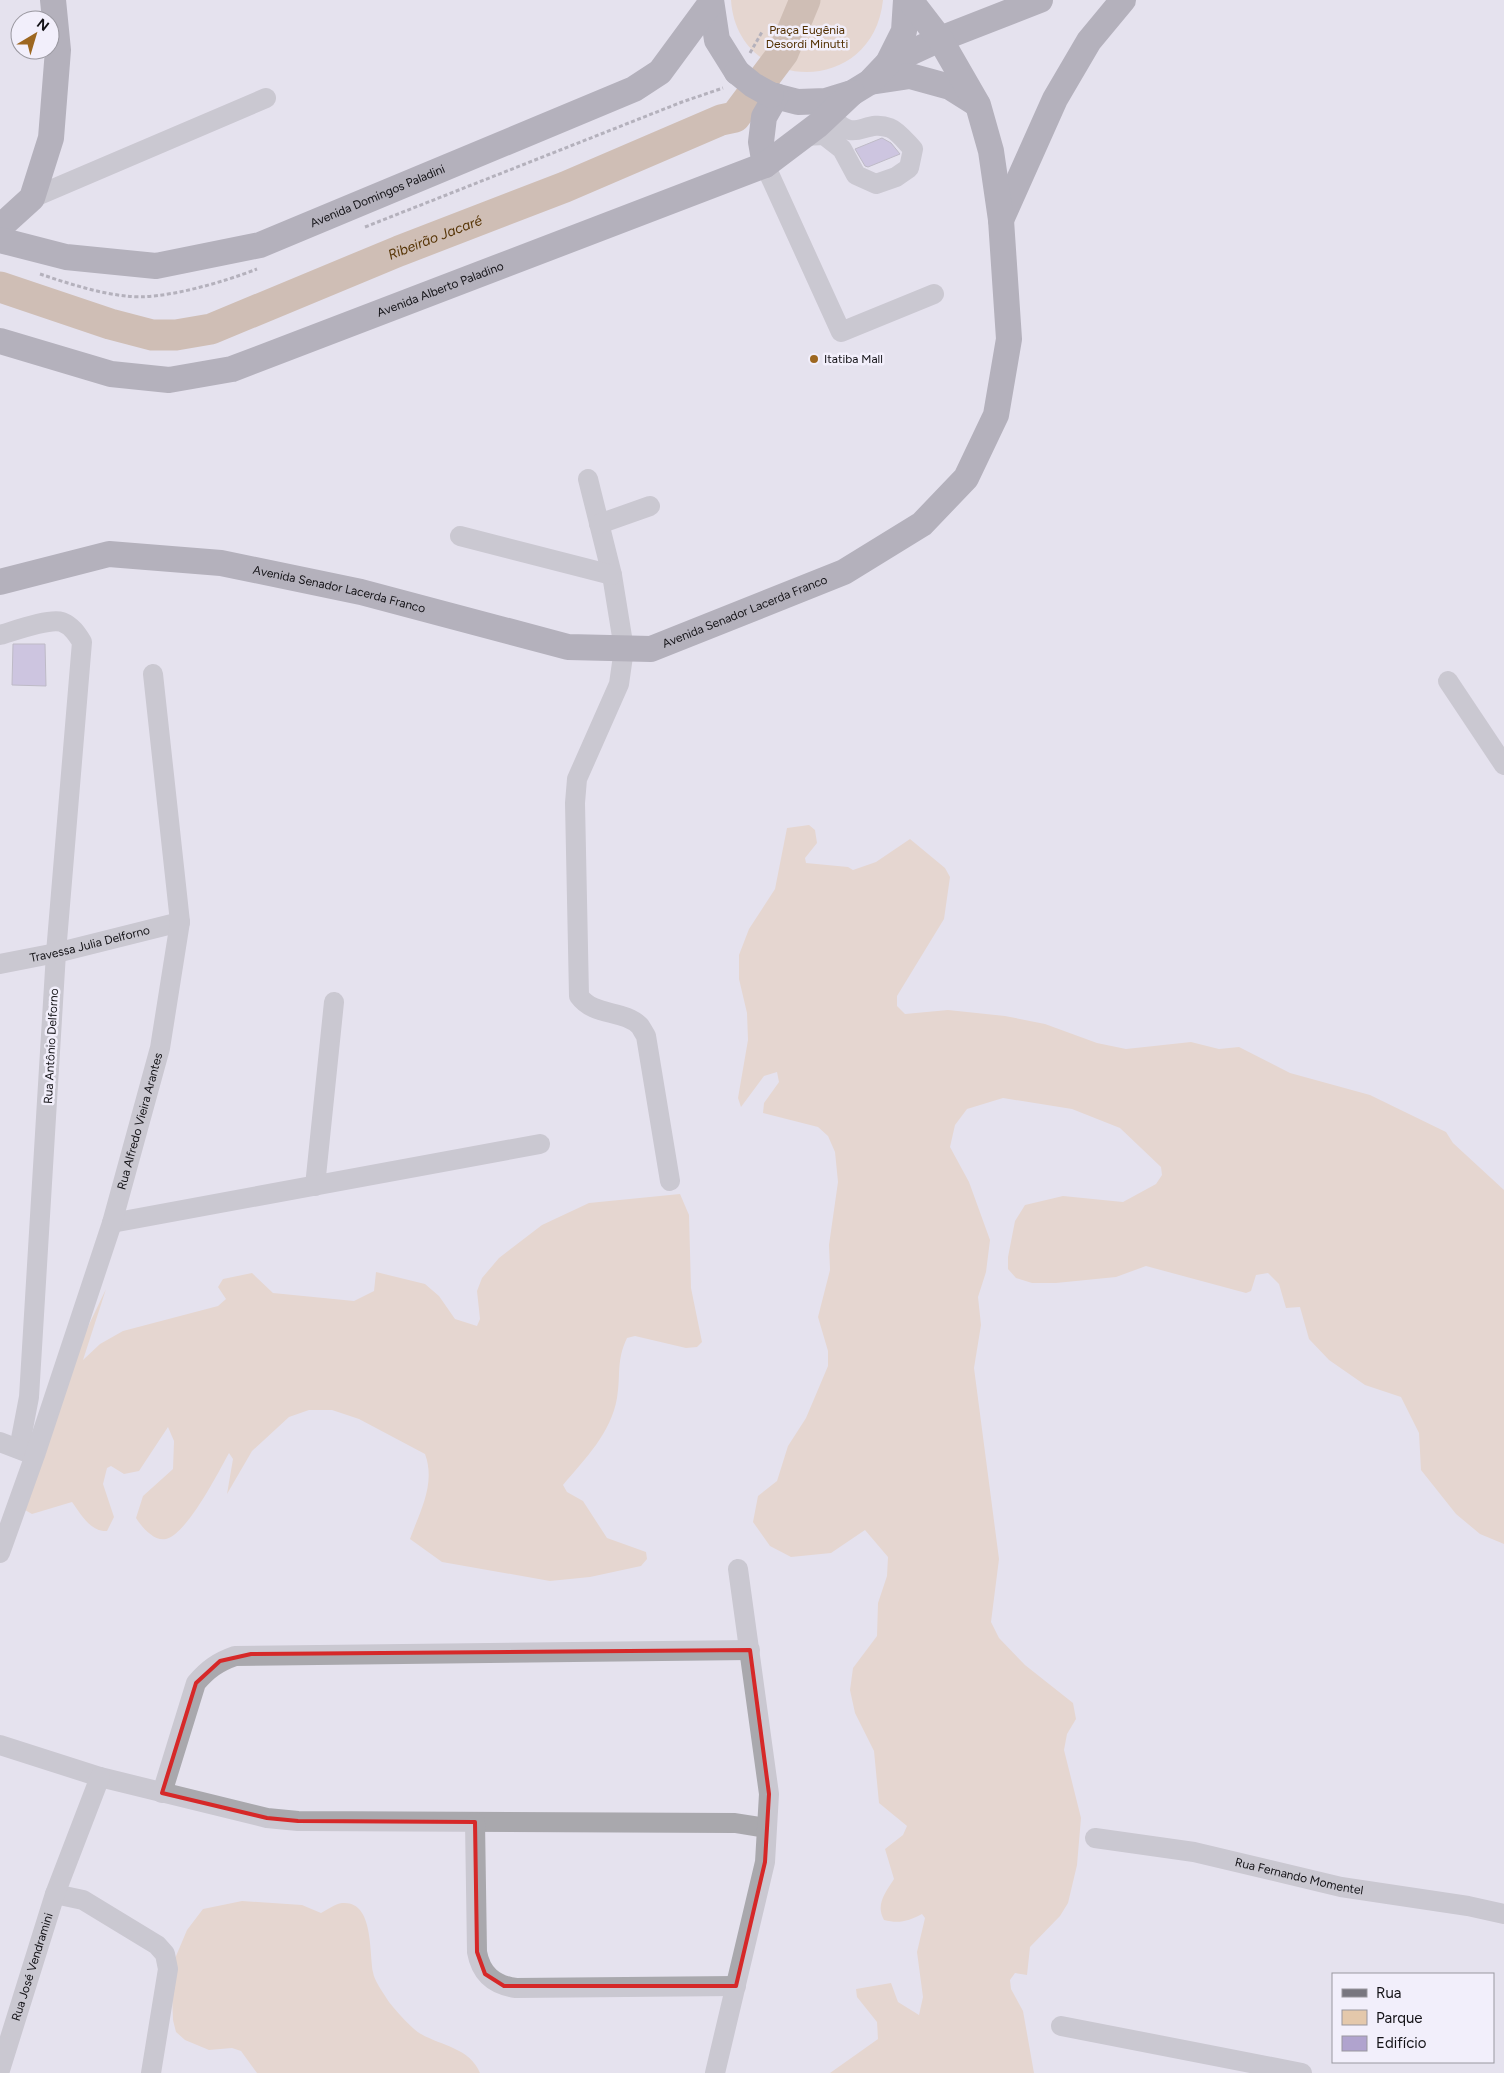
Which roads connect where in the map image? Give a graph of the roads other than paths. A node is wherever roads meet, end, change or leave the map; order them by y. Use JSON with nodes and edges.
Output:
{"nodes":[{"id":1,"x":53,"y":0,"type":"edge"},
{"id":2,"x":908,"y":0,"type":"edge"},
{"id":3,"x":1040,"y":0,"type":"edge"},
{"id":4,"x":1124,"y":0,"type":"edge"},
{"id":5,"x":711,"y":2,"type":"edge"},
{"id":6,"x":940,"y":39,"type":"junction"},
{"id":7,"x":888,"y":63,"type":"junction"},
{"id":8,"x":852,"y":95,"type":"junction"},
{"id":9,"x":774,"y":96,"type":"junction"},
{"id":10,"x":266,"y":98,"type":"dead end"},
{"id":11,"x":978,"y":105,"type":"junction"},
{"id":12,"x":804,"y":136,"type":"junction"},
{"id":13,"x":765,"y":165,"type":"junction"},
{"id":14,"x":32,"y":198,"type":"junction"},
{"id":15,"x":1002,"y":220,"type":"junction"},
{"id":16,"x":0,"y":226,"type":"edge"},
{"id":17,"x":0,"y":240,"type":"edge"},
{"id":18,"x":934,"y":294,"type":"dead end"},
{"id":19,"x":0,"y":341,"type":"edge"},
{"id":20,"x":588,"y":479,"type":"dead end"},
{"id":21,"x":650,"y":506,"type":"dead end"},
{"id":22,"x":599,"y":524,"type":"junction"},
{"id":23,"x":460,"y":536,"type":"dead end"},
{"id":24,"x":612,"y":575,"type":"junction"},
{"id":25,"x":0,"y":582,"type":"edge"},
{"id":26,"x":0,"y":635,"type":"edge"},
{"id":27,"x":624,"y":649,"type":"junction"},
{"id":28,"x":153,"y":674,"type":"dead end"},
{"id":29,"x":1448,"y":681,"type":"dead end"},
{"id":30,"x":1504,"y":764,"type":"edge"},
{"id":31,"x":180,"y":922,"type":"junction"},
{"id":32,"x":56,"y":953,"type":"junction"},
{"id":33,"x":0,"y":964,"type":"edge"},
{"id":34,"x":334,"y":1002,"type":"dead end"},
{"id":35,"x":540,"y":1144,"type":"dead end"},
{"id":36,"x":670,"y":1181,"type":"dead end"},
{"id":37,"x":315,"y":1186,"type":"junction"},
{"id":38,"x":112,"y":1223,"type":"junction"},
{"id":39,"x":0,"y":1442,"type":"edge"},
{"id":40,"x":27,"y":1452,"type":"junction"},
{"id":41,"x":0,"y":1553,"type":"edge"},
{"id":42,"x":738,"y":1569,"type":"dead end"},
{"id":43,"x":750,"y":1650,"type":"junction"},
{"id":44,"x":0,"y":1745,"type":"edge"},
{"id":45,"x":100,"y":1778,"type":"junction"},
{"id":46,"x":162,"y":1792,"type":"junction"},
{"id":47,"x":475,"y":1822,"type":"junction"},
{"id":48,"x":766,"y":1828,"type":"junction"},
{"id":49,"x":1095,"y":1838,"type":"dead end"},
{"id":50,"x":56,"y":1894,"type":"junction"},
{"id":51,"x":1504,"y":1914,"type":"edge"},
{"id":52,"x":736,"y":1986,"type":"junction"},
{"id":53,"x":1061,"y":2026,"type":"dead end"},
{"id":54,"x":0,"y":2070,"type":"edge"},
{"id":55,"x":151,"y":2073,"type":"edge"},
{"id":56,"x":715,"y":2073,"type":"edge"},
{"id":57,"x":1302,"y":2073,"type":"edge"}],
"edges":[{"from":1,"to":14,"type":"main road"},
{"from":2,"to":6,"type":"main road","name":"Avenida Senador Lacerda Franco"},
{"from":2,"to":7,"type":"main road","name":"Avenida Domingos Paladini"},
{"from":3,"to":6,"type":"main road"},
{"from":4,"to":15,"type":"main road"},
{"from":5,"to":9,"type":"main road","name":"Avenida Domingos Paladini","bridge":true},
{"from":5,"to":17,"type":"main road","name":"Avenida Domingos Paladini"},
{"from":6,"to":7,"type":"main road"},
{"from":6,"to":11,"type":"main road","name":"Avenida Senador Lacerda Franco"},
{"from":7,"to":8,"type":"main road","name":"Avenida Domingos Paladini"},
{"from":8,"to":9,"type":"main road","name":"Avenida Domingos Paladini"},
{"from":8,"to":11,"type":"main road"},
{"from":8,"to":12,"type":"main road","name":"Avenida Alberto Paladino"},
{"from":8,"to":12,"type":"street"},
{"from":9,"to":13,"type":"main road"},
{"from":10,"to":14,"type":"street"},
{"from":11,"to":15,"type":"main road","name":"Avenida Senador Lacerda Franco"},
{"from":12,"to":13,"type":"main road","name":"Avenida Alberto Paladino"},
{"from":13,"to":18,"type":"street"},
{"from":13,"to":19,"type":"main road","name":"Avenida Alberto Paladino"},
{"from":14,"to":16,"type":"main road"},
{"from":15,"to":27,"type":"main road","name":"Avenida Senador Lacerda Franco"},
{"from":20,"to":22,"type":"street"},
{"from":21,"to":22,"type":"street"},
{"from":22,"to":24,"type":"street"},
{"from":23,"to":24,"type":"street"},
{"from":24,"to":27,"type":"street"},
{"from":25,"to":27,"type":"main road","name":"Avenida Senador Lacerda Franco"},
{"from":26,"to":32,"type":"street","name":"Rua Antônio Delforno"},
{"from":27,"to":36,"type":"street"},
{"from":28,"to":31,"type":"street","name":"Rua Alfredo Vieira Arantes"},
{"from":29,"to":30,"type":"street"},
{"from":31,"to":32,"type":"street","name":"Travessa Julia Delforno"},
{"from":31,"to":38,"type":"street","name":"Rua Alfredo Vieira Arantes"},
{"from":32,"to":33,"type":"street","name":"Travessa Julia Delforno"},
{"from":32,"to":40,"type":"street","name":"Rua Antônio Delforno"},
{"from":34,"to":37,"type":"street"},
{"from":35,"to":37,"type":"street"},
{"from":37,"to":38,"type":"street"},
{"from":38,"to":40,"type":"street","name":"Rua Alfredo Vieira Arantes"},
{"from":39,"to":40,"type":"street"},
{"from":40,"to":41,"type":"street","name":"Rua Alfredo Vieira Arantes"},
{"from":42,"to":43,"type":"street"},
{"from":43,"to":46,"type":"street"},
{"from":43,"to":48,"type":"street"},
{"from":44,"to":45,"type":"street"},
{"from":45,"to":46,"type":"street"},
{"from":45,"to":50,"type":"street","name":"Rua José Vendramini"},
{"from":46,"to":47,"type":"street"},
{"from":47,"to":48,"type":"street"},
{"from":47,"to":52,"type":"street"},
{"from":48,"to":52,"type":"street"},
{"from":49,"to":51,"type":"street","name":"Rua Fernando Momentel"},
{"from":50,"to":54,"type":"street","name":"Rua José Vendramini"},
{"from":50,"to":55,"type":"street"},
{"from":52,"to":56,"type":"street"},
{"from":53,"to":57,"type":"street"}]}
